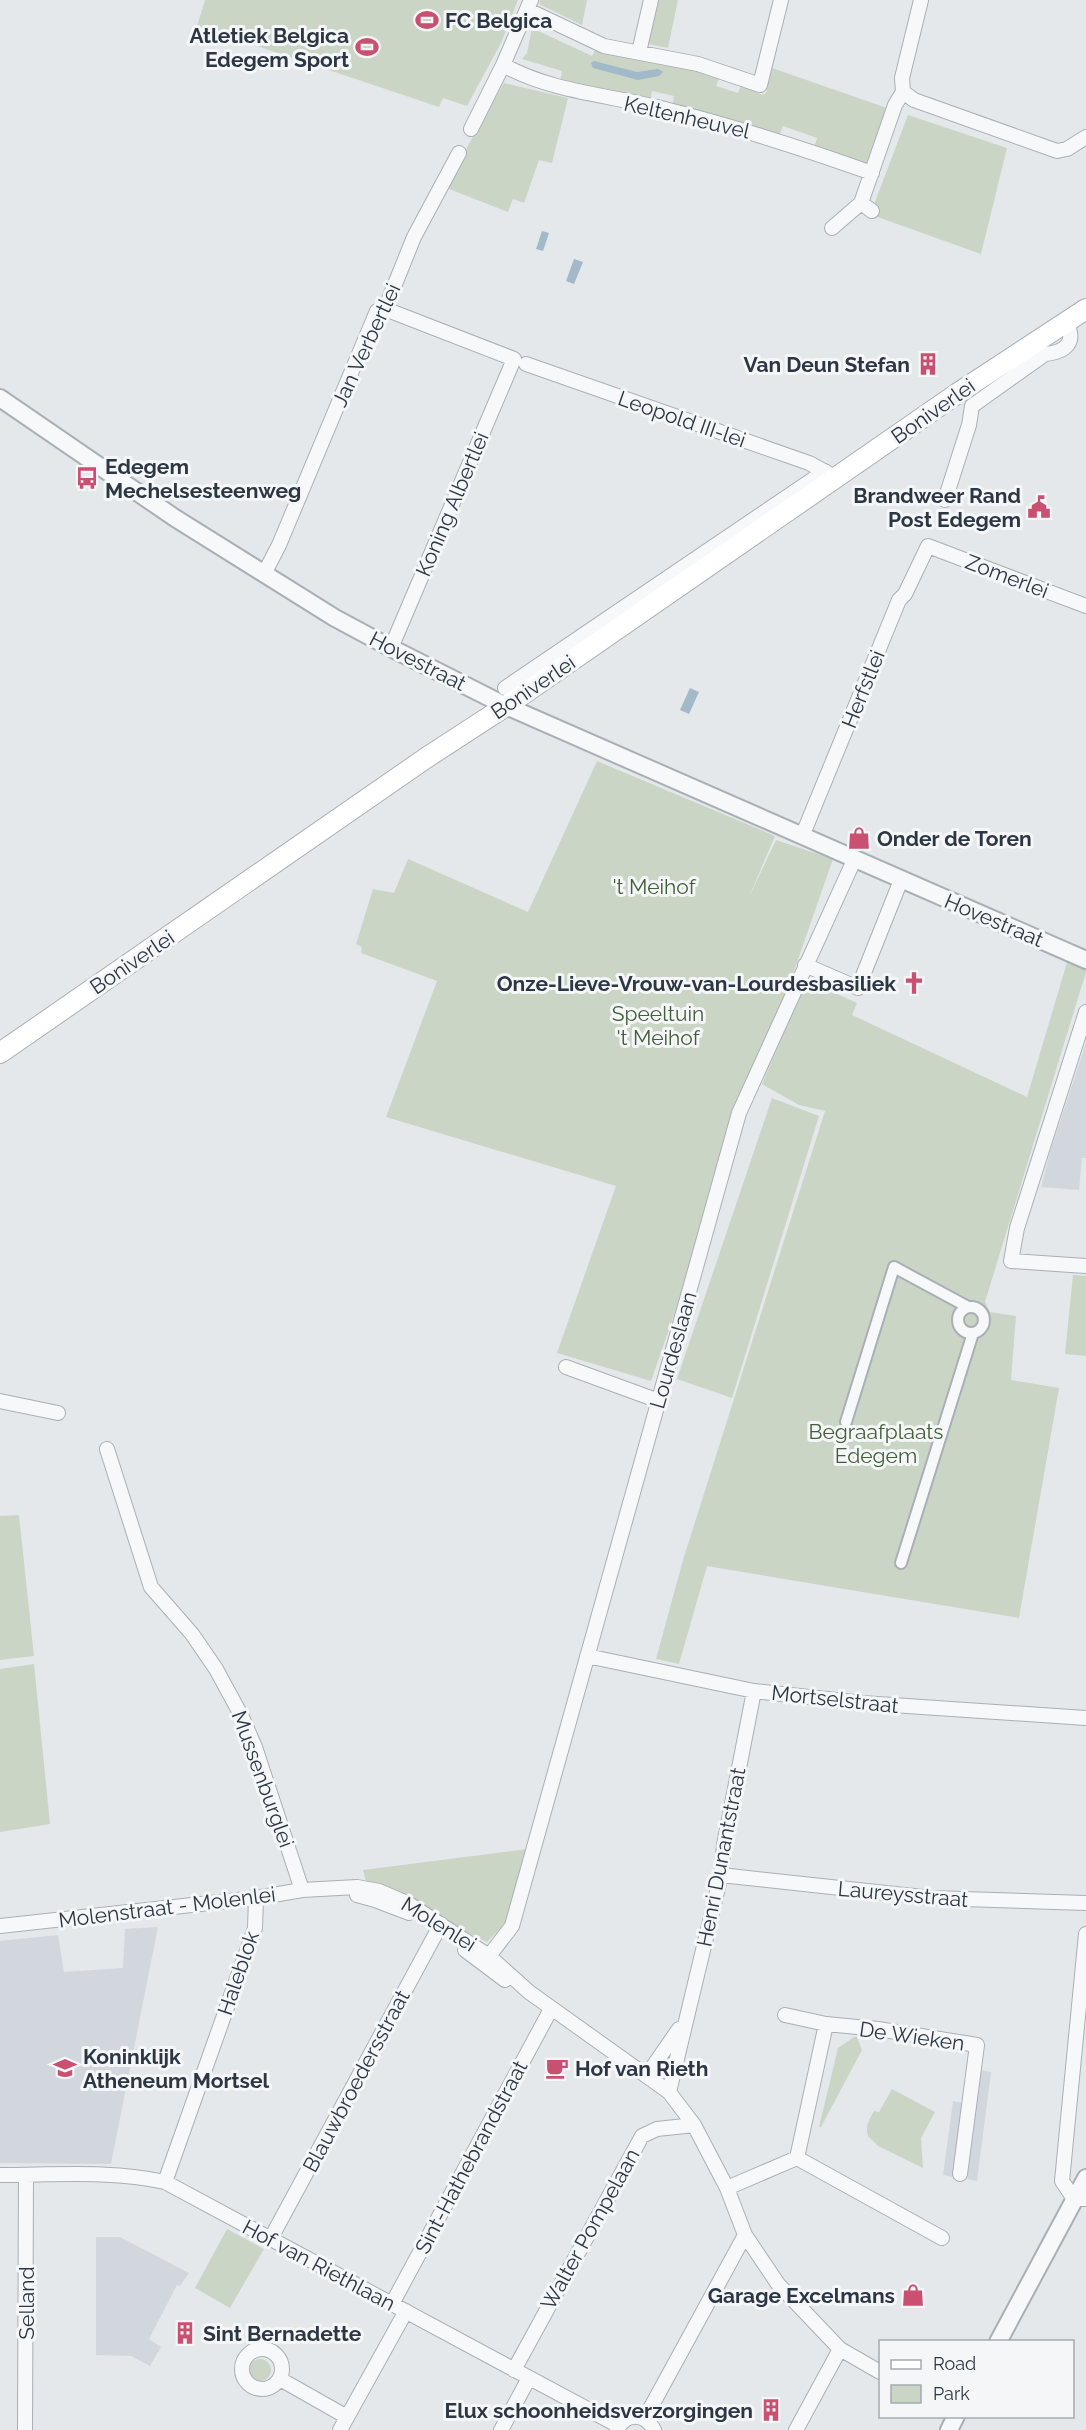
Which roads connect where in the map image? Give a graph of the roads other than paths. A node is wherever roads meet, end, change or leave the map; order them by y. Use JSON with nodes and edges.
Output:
{"nodes":[{"id":1,"x":651,"y":0,"type":"edge"},
{"id":2,"x":781,"y":0,"type":"edge"},
{"id":3,"x":921,"y":0,"type":"edge"},
{"id":4,"x":530,"y":5,"type":"edge"},
{"id":5,"x":639,"y":52,"type":"junction"},
{"id":6,"x":503,"y":65,"type":"junction"},
{"id":7,"x":903,"y":92,"type":"junction"},
{"id":8,"x":471,"y":129,"type":"dead end"},
{"id":9,"x":1086,"y":137,"type":"edge"},
{"id":10,"x":459,"y":153,"type":"dead end"},
{"id":11,"x":872,"y":173,"type":"junction"},
{"id":12,"x":832,"y":228,"type":"dead end"},
{"id":13,"x":385,"y":309,"type":"junction"},
{"id":14,"x":1086,"y":309,"type":"edge"},
{"id":15,"x":520,"y":362,"type":"junction"},
{"id":16,"x":0,"y":398,"type":"edge"},
{"id":17,"x":965,"y":400,"type":"junction"},
{"id":18,"x":831,"y":475,"type":"junction"},
{"id":19,"x":945,"y":500,"type":"dead end"},
{"id":20,"x":928,"y":546,"type":"joint"},
{"id":21,"x":264,"y":574,"type":"junction"},
{"id":22,"x":1086,"y":606,"type":"edge"},
{"id":23,"x":391,"y":648,"type":"junction"},
{"id":24,"x":505,"y":697,"type":"junction"},
{"id":25,"x":803,"y":834,"type":"junction"},
{"id":26,"x":855,"y":858,"type":"junction"},
{"id":27,"x":901,"y":880,"type":"junction"},
{"id":28,"x":1086,"y":960,"type":"edge"},
{"id":29,"x":806,"y":965,"type":"junction"},
{"id":30,"x":1086,"y":1012,"type":"edge"},
{"id":31,"x":0,"y":1053,"type":"edge"},
{"id":32,"x":1086,"y":1266,"type":"edge"},
{"id":33,"x":968,"y":1307,"type":"junction"},
{"id":34,"x":973,"y":1334,"type":"junction"},
{"id":35,"x":566,"y":1367,"type":"dead end"},
{"id":36,"x":0,"y":1401,"type":"edge"},
{"id":37,"x":659,"y":1401,"type":"junction"},
{"id":38,"x":58,"y":1413,"type":"dead end"},
{"id":39,"x":846,"y":1422,"type":"dead end"},
{"id":40,"x":107,"y":1449,"type":"dead end"},
{"id":41,"x":901,"y":1563,"type":"dead end"},
{"id":42,"x":587,"y":1656,"type":"junction"},
{"id":43,"x":754,"y":1691,"type":"junction"},
{"id":44,"x":1086,"y":1718,"type":"edge"},
{"id":45,"x":721,"y":1875,"type":"junction"},
{"id":46,"x":302,"y":1890,"type":"junction"},
{"id":47,"x":256,"y":1898,"type":"junction"},
{"id":48,"x":1086,"y":1904,"type":"edge"},
{"id":49,"x":0,"y":1926,"type":"edge"},
{"id":50,"x":439,"y":1927,"type":"junction"},
{"id":51,"x":1086,"y":1934,"type":"edge"},
{"id":52,"x":489,"y":1956,"type":"junction"},
{"id":53,"x":529,"y":1992,"type":"junction"},
{"id":54,"x":551,"y":2009,"type":"junction"},
{"id":55,"x":785,"y":2015,"type":"dead end"},
{"id":56,"x":684,"y":2023,"type":"junction"},
{"id":57,"x":826,"y":2024,"type":"junction"},
{"id":58,"x":647,"y":2075,"type":"junction"},
{"id":59,"x":669,"y":2092,"type":"junction"},
{"id":60,"x":694,"y":2125,"type":"junction"},
{"id":61,"x":797,"y":2158,"type":"junction"},
{"id":62,"x":960,"y":2174,"type":"dead end"},
{"id":63,"x":0,"y":2175,"type":"edge"},
{"id":64,"x":26,"y":2175,"type":"junction"},
{"id":65,"x":1086,"y":2178,"type":"edge"},
{"id":66,"x":165,"y":2182,"type":"junction"},
{"id":67,"x":727,"y":2188,"type":"junction"},
{"id":68,"x":1080,"y":2199,"type":"edge"},
{"id":69,"x":746,"y":2235,"type":"junction"},
{"id":70,"x":271,"y":2238,"type":"junction"},
{"id":71,"x":942,"y":2238,"type":"dead end"},
{"id":72,"x":392,"y":2304,"type":"junction"},
{"id":73,"x":406,"y":2312,"type":"junction"},
{"id":74,"x":999,"y":2340,"type":"edge"},
{"id":75,"x":840,"y":2349,"type":"junction"},
{"id":76,"x":514,"y":2370,"type":"junction"},
{"id":77,"x":879,"y":2371,"type":"edge"},
{"id":78,"x":529,"y":2378,"type":"junction"},
{"id":79,"x":280,"y":2379,"type":"dead end"},
{"id":80,"x":347,"y":2416,"type":"junction"},
{"id":81,"x":645,"y":2418,"type":"junction"},
{"id":82,"x":618,"y":2428,"type":"edge"},
{"id":83,"x":25,"y":2430,"type":"edge"},
{"id":84,"x":340,"y":2430,"type":"edge"},
{"id":85,"x":501,"y":2430,"type":"edge"},
{"id":86,"x":654,"y":2430,"type":"edge"},
{"id":87,"x":796,"y":2430,"type":"edge"}],
"edges":[{"from":1,"to":5,"type":"street"},
{"from":2,"to":5,"type":"street"},
{"from":3,"to":7,"type":"street"},
{"from":4,"to":5,"type":"street"},
{"from":4,"to":6,"type":"street"},
{"from":6,"to":8,"type":"street"},
{"from":6,"to":11,"type":"street","name":"Keltenheuvel"},
{"from":7,"to":9,"type":"street"},
{"from":7,"to":11,"type":"street"},
{"from":10,"to":13,"type":"street","name":"Jan Verbertlei"},
{"from":11,"to":12,"type":"street"},
{"from":13,"to":15,"type":"street","name":"Leopold III-lei"},
{"from":13,"to":21,"type":"street","name":"Jan Verbertlei"},
{"from":14,"to":17,"type":"main road","name":"Boniverlei"},
{"from":15,"to":18,"type":"street","name":"Leopold III-lei"},
{"from":15,"to":23,"type":"street","name":"Koning Albertlei"},
{"from":16,"to":21,"type":"street","name":"Hovestraat"},
{"from":17,"to":18,"type":"main road","name":"Boniverlei"},
{"from":17,"to":19,"type":"street"},
{"from":18,"to":24,"type":"main road","name":"Boniverlei"},
{"from":20,"to":22,"type":"street","name":"Zomerlei"},
{"from":20,"to":25,"type":"street","name":"Herfstlei"},
{"from":21,"to":23,"type":"street","name":"Hovestraat"},
{"from":23,"to":24,"type":"street","name":"Hovestraat"},
{"from":24,"to":25,"type":"street","name":"Hovestraat"},
{"from":24,"to":31,"type":"main road","name":"Boniverlei"},
{"from":25,"to":26,"type":"street","name":"Hovestraat"},
{"from":26,"to":27,"type":"street","name":"Hovestraat"},
{"from":26,"to":29,"type":"street","name":"Lourdeslaan"},
{"from":27,"to":28,"type":"street","name":"Hovestraat"},
{"from":27,"to":29,"type":"street"},
{"from":29,"to":37,"type":"street","name":"Lourdeslaan"},
{"from":30,"to":32,"type":"street"},
{"from":33,"to":34,"type":"street"},
{"from":33,"to":34,"type":"street"},
{"from":33,"to":39,"type":"street"},
{"from":34,"to":41,"type":"street"},
{"from":35,"to":37,"type":"street"},
{"from":36,"to":38,"type":"street"},
{"from":37,"to":42,"type":"street","name":"Lourdeslaan"},
{"from":40,"to":46,"type":"street","name":"Mussenburglei"},
{"from":42,"to":43,"type":"street","name":"Mortselstraat"},
{"from":42,"to":52,"type":"street","name":"Lourdeslaan"},
{"from":43,"to":44,"type":"street","name":"Mortselstraat"},
{"from":43,"to":45,"type":"street","name":"Henri Dunantstraat"},
{"from":45,"to":48,"type":"street","name":"Laureysstraat"},
{"from":45,"to":56,"type":"street","name":"Henri Dunantstraat"},
{"from":46,"to":47,"type":"street","name":"Molenstraat - Molenlei"},
{"from":46,"to":50,"type":"street","name":"Molenstraat - Molenlei"},
{"from":47,"to":49,"type":"street","name":"Molenstraat - Molenlei"},
{"from":47,"to":66,"type":"street","name":"Haleblok"},
{"from":50,"to":52,"type":"street","name":"Molenlei"},
{"from":50,"to":53,"type":"street"},
{"from":50,"to":70,"type":"street","name":"Blauwbroedersstraat"},
{"from":51,"to":68,"type":"street"},
{"from":52,"to":53,"type":"street","name":"Molenlei"},
{"from":53,"to":54,"type":"street"},
{"from":54,"to":58,"type":"street"},
{"from":54,"to":72,"type":"street","name":"Sint-Hathebrandstraat"},
{"from":55,"to":57,"type":"street","name":"De Wieken"},
{"from":56,"to":58,"type":"street","name":"Henri Dunantstraat"},
{"from":56,"to":59,"type":"street","name":"Henri Dunantstraat"},
{"from":57,"to":61,"type":"street"},
{"from":57,"to":62,"type":"street","name":"De Wieken"},
{"from":58,"to":59,"type":"street"},
{"from":59,"to":60,"type":"street"},
{"from":60,"to":67,"type":"street"},
{"from":60,"to":76,"type":"street","name":"Walter Pompelaan"},
{"from":61,"to":67,"type":"street"},
{"from":61,"to":71,"type":"street"},
{"from":63,"to":64,"type":"street","name":"Hof van Riethlaan"},
{"from":64,"to":66,"type":"street","name":"Hof van Riethlaan"},
{"from":64,"to":83,"type":"street","name":"Selland"},
{"from":65,"to":68,"type":"street"},
{"from":66,"to":70,"type":"street","name":"Hof van Riethlaan"},
{"from":67,"to":69,"type":"street"},
{"from":68,"to":74,"type":"street"},
{"from":69,"to":75,"type":"street"},
{"from":69,"to":81,"type":"street"},
{"from":70,"to":72,"type":"street","name":"Hof van Riethlaan"},
{"from":72,"to":73,"type":"street","name":"Hof van Riethlaan"},
{"from":73,"to":76,"type":"street","name":"Hof van Riethlaan"},
{"from":73,"to":80,"type":"street"},
{"from":75,"to":77,"type":"street"},
{"from":75,"to":87,"type":"street"},
{"from":76,"to":78,"type":"street","name":"Hof van Riethlaan"},
{"from":78,"to":82,"type":"street","name":"Hof van Riethlaan"},
{"from":78,"to":85,"type":"street"},
{"from":79,"to":80,"type":"street"},
{"from":80,"to":84,"type":"street"},
{"from":81,"to":82,"type":"street","name":"Hof van Riethlaan"},
{"from":81,"to":86,"type":"street"}]}
